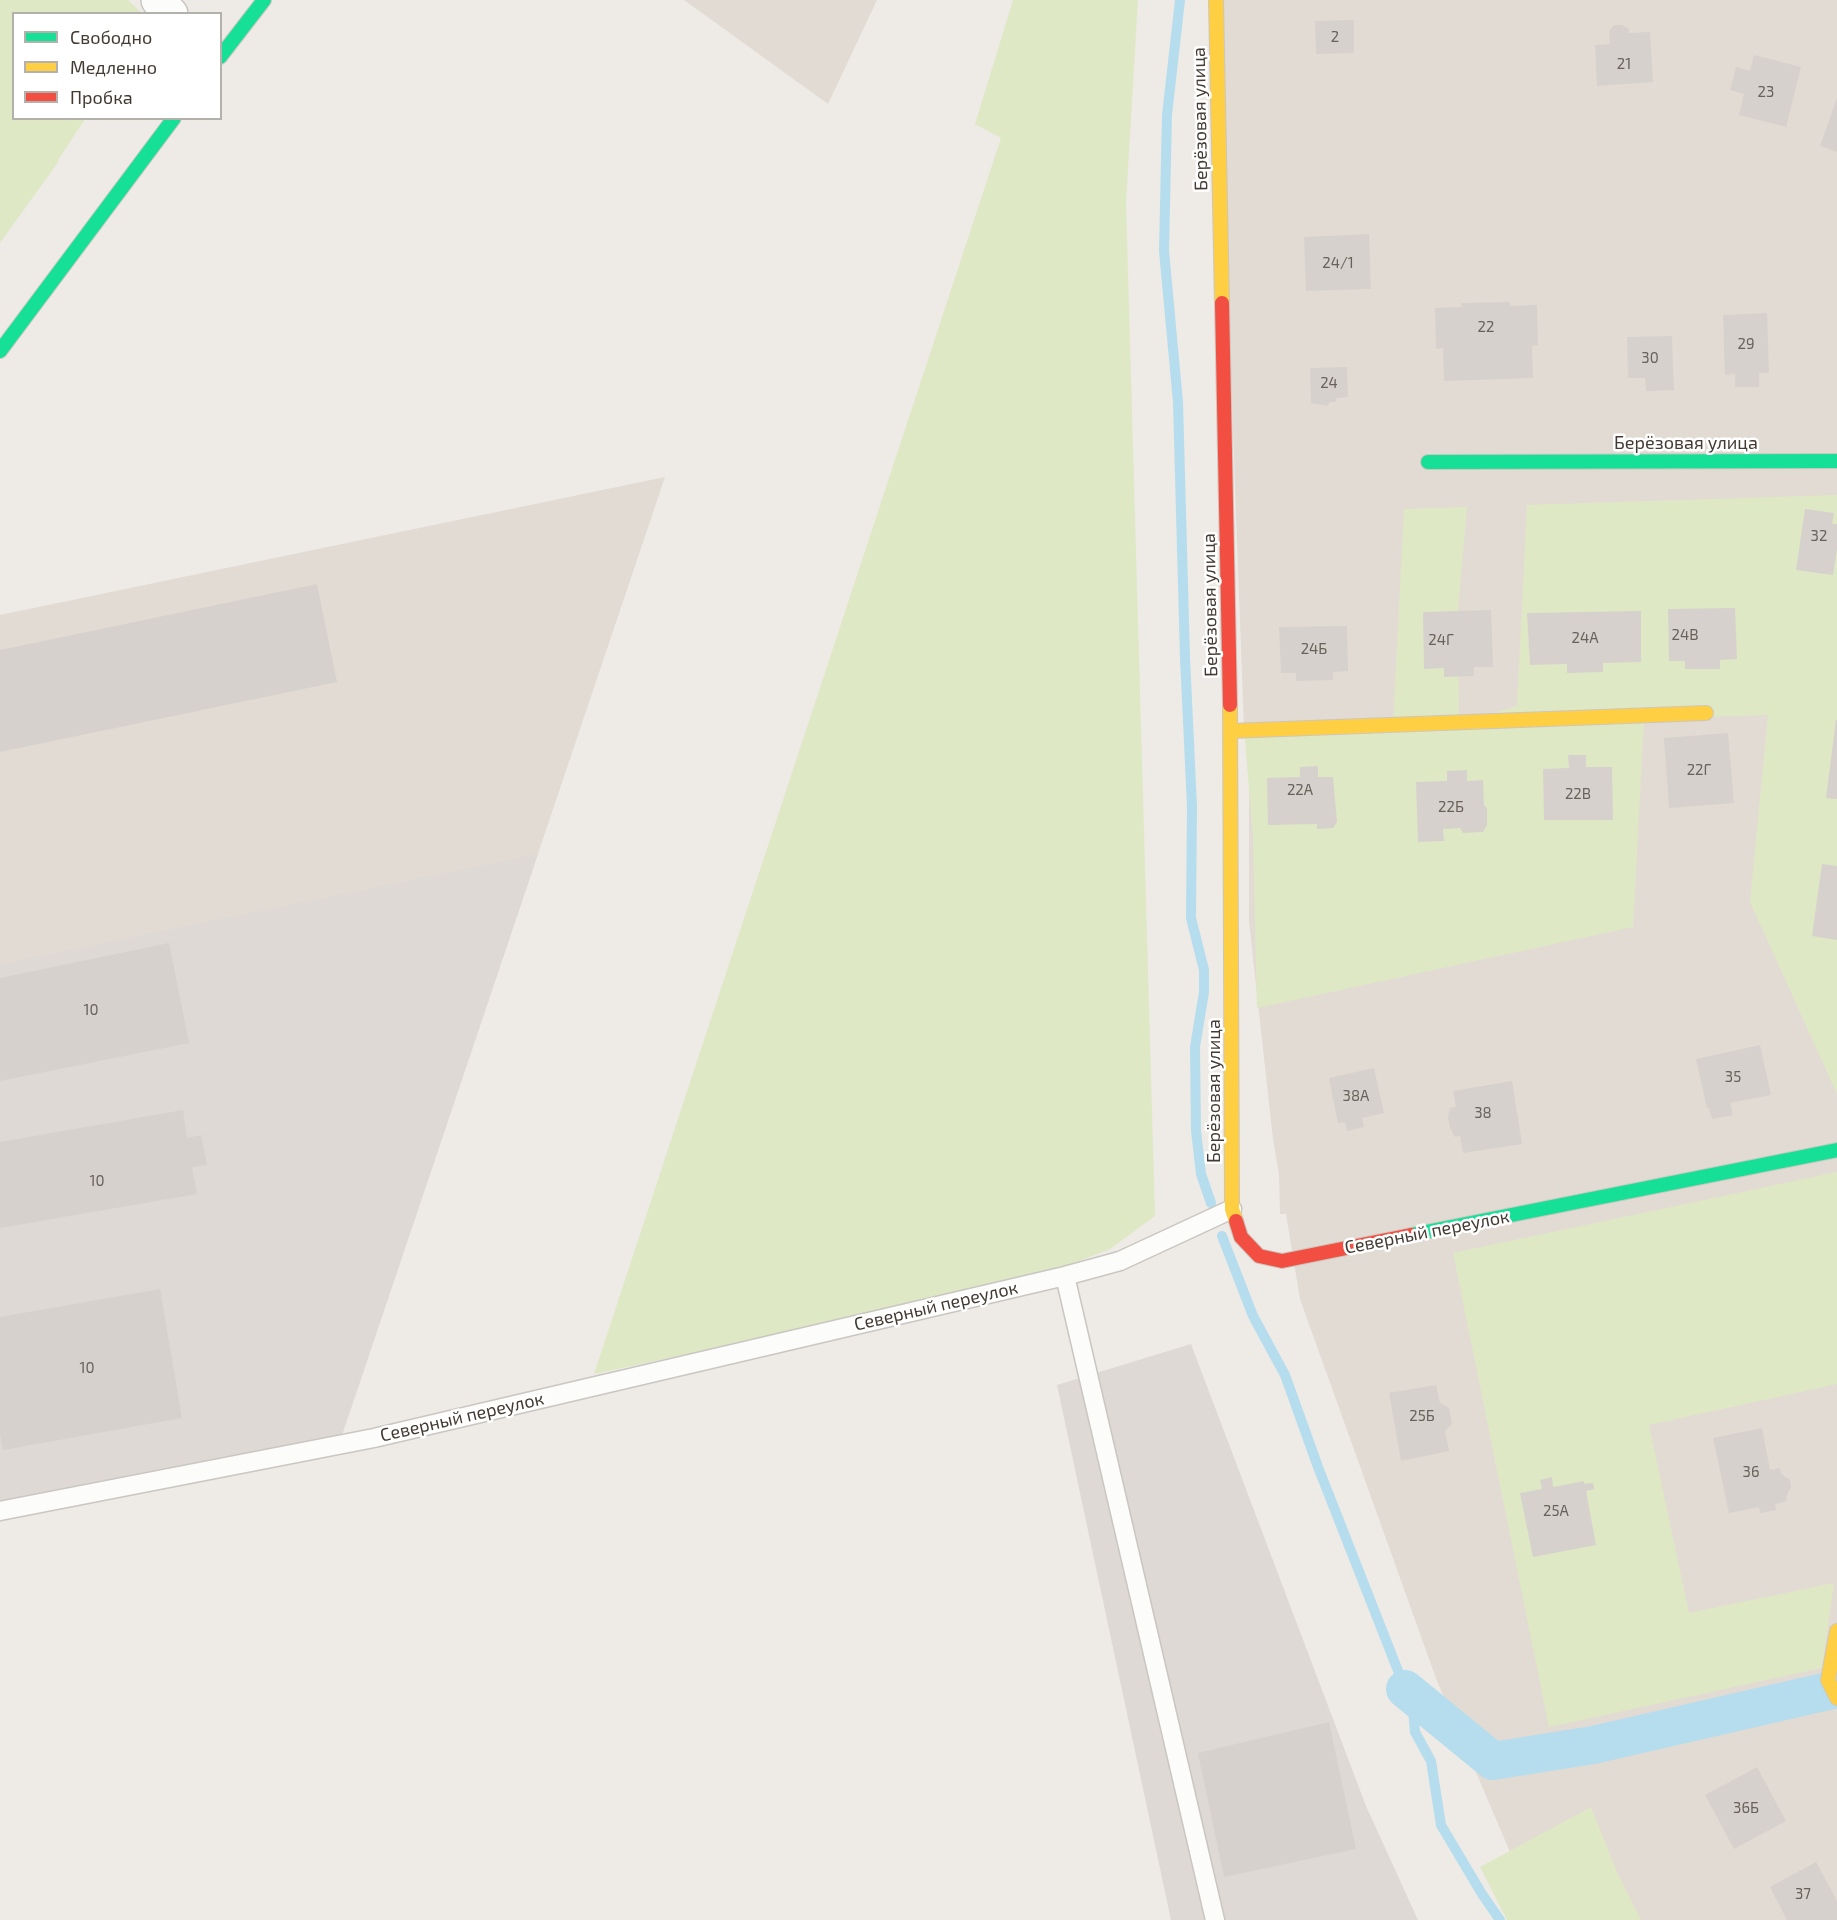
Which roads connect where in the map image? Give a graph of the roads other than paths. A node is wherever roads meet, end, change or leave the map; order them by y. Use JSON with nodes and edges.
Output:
{"nodes":[{"id":1,"x":158,"y":0,"type":"edge"},
{"id":2,"x":264,"y":0,"type":"edge"},
{"id":3,"x":1216,"y":0,"type":"edge"},
{"id":4,"x":169,"y":12,"type":"edge"},
{"id":5,"x":222,"y":54,"type":"edge"},
{"id":6,"x":173,"y":120,"type":"edge"},
{"id":7,"x":0,"y":351,"type":"edge"},
{"id":8,"x":1837,"y":461,"type":"edge"},
{"id":9,"x":1428,"y":462,"type":"dead end"},
{"id":10,"x":1706,"y":713,"type":"dead end"},
{"id":11,"x":1230,"y":731,"type":"junction"},
{"id":12,"x":1837,"y":1150,"type":"edge"},
{"id":13,"x":1232,"y":1209,"type":"junction"},
{"id":14,"x":1065,"y":1276,"type":"junction"},
{"id":15,"x":0,"y":1512,"type":"edge"},
{"id":16,"x":1837,"y":1631,"type":"edge"},
{"id":17,"x":1837,"y":1698,"type":"edge"},
{"id":18,"x":1215,"y":1920,"type":"edge"}],
"edges":[{"from":1,"to":4,"type":"street"},
{"from":2,"to":5,"type":"street"},
{"from":3,"to":11,"type":"street","name":"Берёзовая улица"},
{"from":6,"to":7,"type":"street"},
{"from":8,"to":9,"type":"street","name":"Берёзовая улица"},
{"from":10,"to":11,"type":"street"},
{"from":11,"to":13,"type":"street","name":"Берёзовая улица"},
{"from":12,"to":13,"type":"street","name":"Северный переулок"},
{"from":13,"to":14,"type":"lane","name":"Северный переулок"},
{"from":14,"to":15,"type":"lane","name":"Северный переулок"},
{"from":14,"to":18,"type":"lane"},
{"from":16,"to":17,"type":"street"}]}
